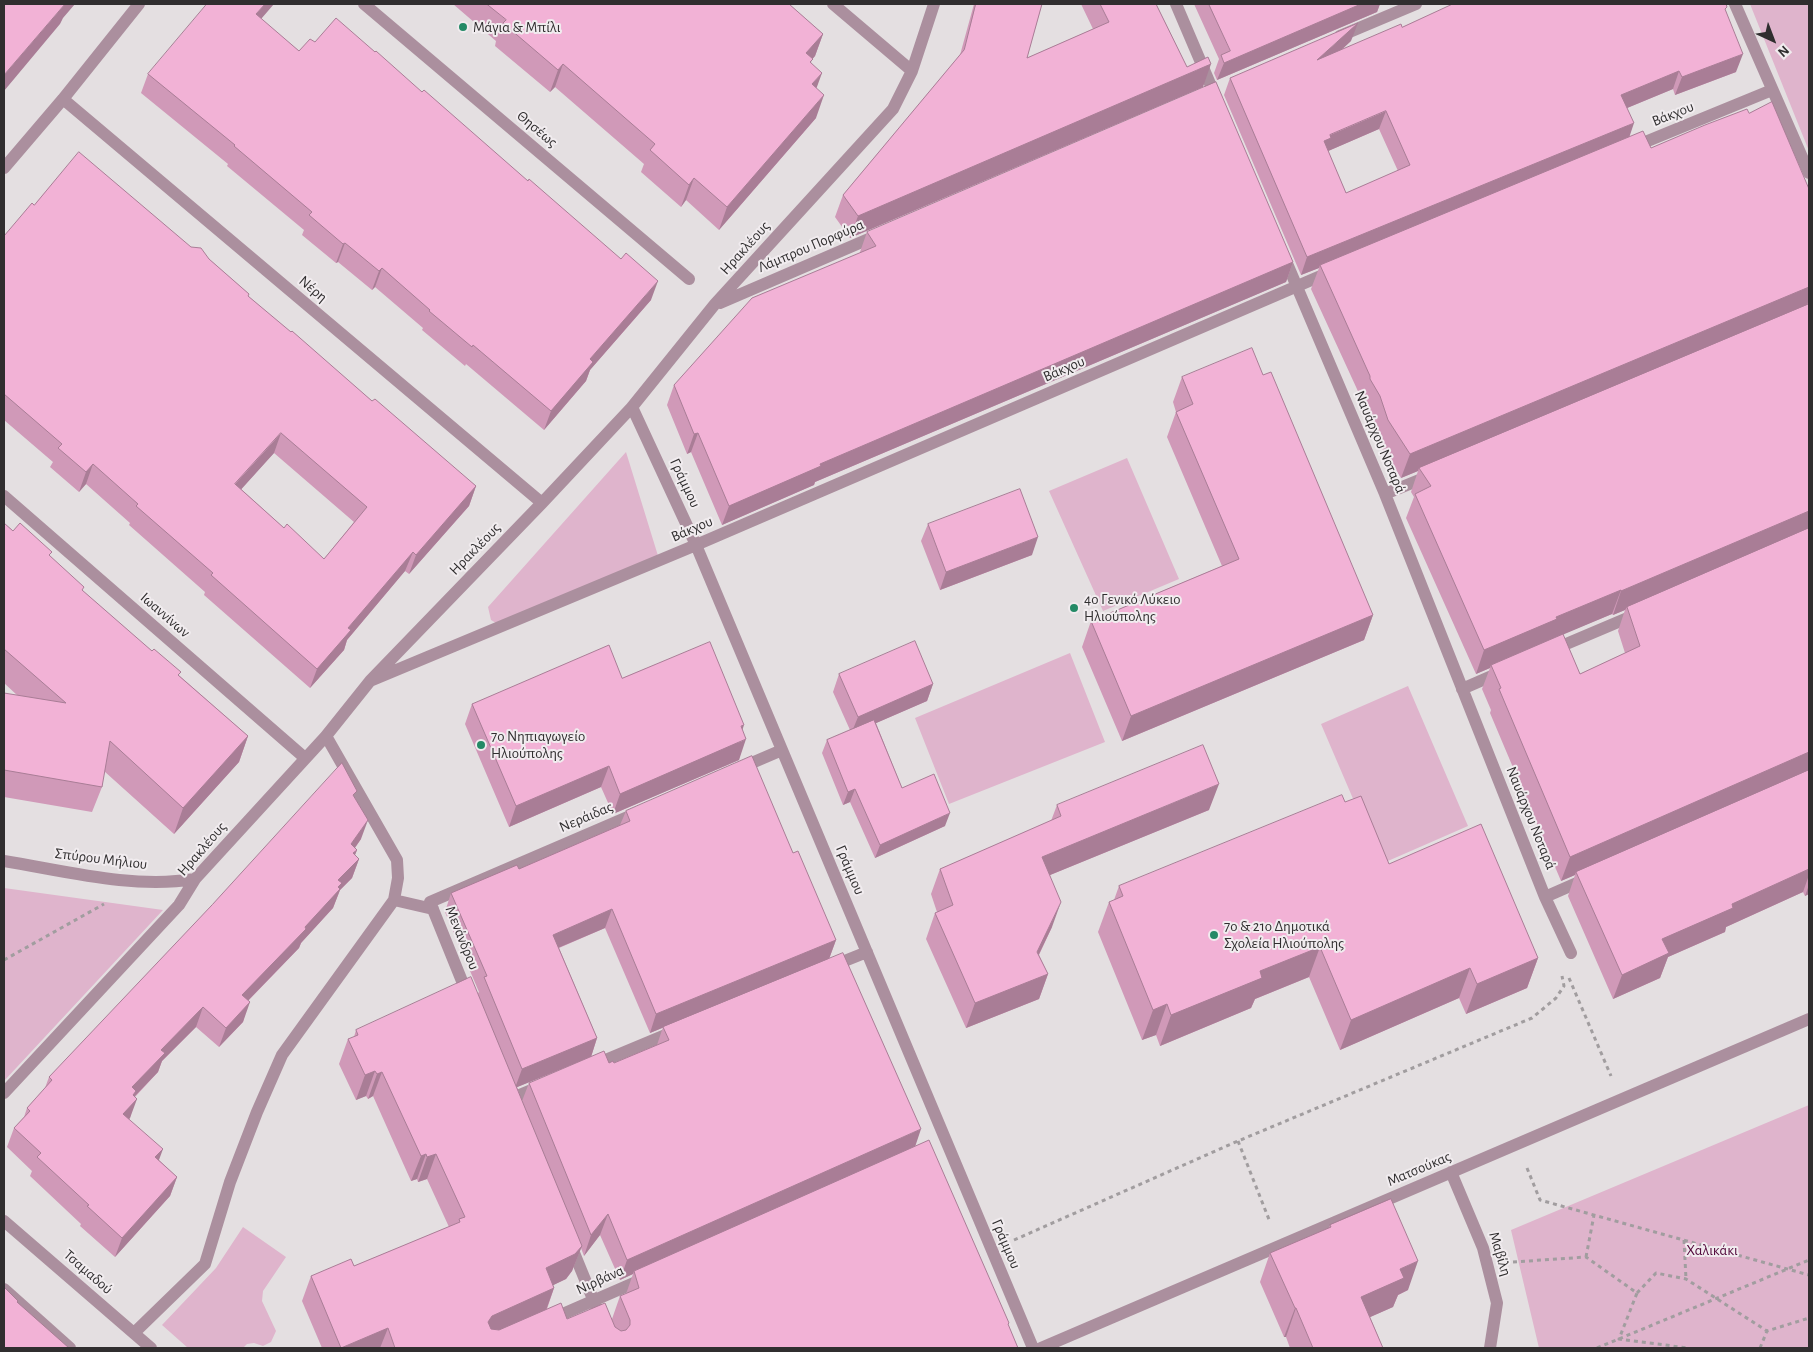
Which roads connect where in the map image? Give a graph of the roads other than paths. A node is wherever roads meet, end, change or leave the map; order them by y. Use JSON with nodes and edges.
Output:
{"nodes":[{"id":1,"x":139,"y":4,"type":"edge"},
{"id":2,"x":364,"y":4,"type":"edge"},
{"id":3,"x":833,"y":4,"type":"edge"},
{"id":4,"x":934,"y":4,"type":"edge"},
{"id":5,"x":1176,"y":4,"type":"edge"},
{"id":6,"x":1416,"y":4,"type":"edge"},
{"id":7,"x":1735,"y":4,"type":"edge"},
{"id":8,"x":1328,"y":42,"type":"edge"},
{"id":9,"x":912,"y":71,"type":"junction"},
{"id":10,"x":1772,"y":90,"type":"junction"},
{"id":11,"x":63,"y":99,"type":"junction"},
{"id":12,"x":1220,"y":109,"type":"edge"},
{"id":13,"x":1626,"y":151,"type":"edge"},
{"id":14,"x":4,"y":168,"type":"edge"},
{"id":15,"x":1809,"y":173,"type":"edge"},
{"id":16,"x":887,"y":231,"type":"edge"},
{"id":17,"x":1278,"y":242,"type":"edge"},
{"id":18,"x":1342,"y":267,"type":"edge"},
{"id":19,"x":689,"y":280,"type":"dead end"},
{"id":20,"x":1296,"y":286,"type":"junction"},
{"id":21,"x":715,"y":304,"type":"junction"},
{"id":22,"x":632,"y":407,"type":"junction"},
{"id":23,"x":1440,"y":471,"type":"edge"},
{"id":24,"x":1385,"y":494,"type":"junction"},
{"id":25,"x":4,"y":496,"type":"edge"},
{"id":26,"x":542,"y":503,"type":"junction"},
{"id":27,"x":696,"y":545,"type":"junction"},
{"id":28,"x":1645,"y":611,"type":"edge"},
{"id":29,"x":1544,"y":654,"type":"edge"},
{"id":30,"x":1517,"y":665,"type":"edge"},
{"id":31,"x":370,"y":681,"type":"junction"},
{"id":32,"x":1462,"y":689,"type":"junction"},
{"id":33,"x":326,"y":736,"type":"junction"},
{"id":34,"x":782,"y":750,"type":"junction"},
{"id":35,"x":305,"y":758,"type":"junction"},
{"id":36,"x":728,"y":774,"type":"edge"},
{"id":37,"x":646,"y":808,"type":"edge"},
{"id":38,"x":4,"y":861,"type":"edge"},
{"id":39,"x":1600,"y":873,"type":"edge"},
{"id":40,"x":195,"y":879,"type":"junction"},
{"id":41,"x":1545,"y":897,"type":"junction"},
{"id":42,"x":394,"y":900,"type":"junction"},
{"id":43,"x":431,"y":906,"type":"junction"},
{"id":44,"x":866,"y":952,"type":"junction"},
{"id":45,"x":1566,"y":956,"type":"road end"},
{"id":46,"x":821,"y":971,"type":"edge"},
{"id":47,"x":474,"y":1009,"type":"edge"},
{"id":48,"x":1809,"y":1019,"type":"edge"},
{"id":49,"x":684,"y":1027,"type":"edge"},
{"id":50,"x":584,"y":1069,"type":"edge"},
{"id":51,"x":556,"y":1080,"type":"edge"},
{"id":52,"x":4,"y":1093,"type":"edge"},
{"id":53,"x":510,"y":1099,"type":"edge"},
{"id":54,"x":1451,"y":1172,"type":"junction"},
{"id":55,"x":4,"y":1221,"type":"edge"},
{"id":56,"x":563,"y":1227,"type":"edge"},
{"id":57,"x":657,"y":1273,"type":"edge"},
{"id":58,"x":4,"y":1289,"type":"edge"},
{"id":59,"x":593,"y":1301,"type":"junction"},
{"id":60,"x":540,"y":1324,"type":"edge"},
{"id":61,"x":134,"y":1333,"type":"junction"},
{"id":62,"x":70,"y":1348,"type":"edge"},
{"id":63,"x":151,"y":1348,"type":"edge"},
{"id":64,"x":613,"y":1348,"type":"edge"},
{"id":65,"x":1033,"y":1348,"type":"edge"},
{"id":66,"x":1041,"y":1348,"type":"edge"},
{"id":67,"x":1490,"y":1348,"type":"edge"}],
"edges":[{"from":1,"to":11,"type":"street"},
{"from":2,"to":19,"type":"street","name":"Θησέως"},
{"from":3,"to":9,"type":"street"},
{"from":4,"to":9,"type":"street","name":"Ηρακλέους"},
{"from":5,"to":12,"type":"street"},
{"from":6,"to":8,"type":"street"},
{"from":7,"to":10,"type":"street"},
{"from":9,"to":21,"type":"street","name":"Ηρακλέους"},
{"from":10,"to":13,"type":"street","name":"Βάκχου"},
{"from":10,"to":15,"type":"street"},
{"from":11,"to":14,"type":"street"},
{"from":11,"to":26,"type":"street","name":"Νέρη"},
{"from":16,"to":21,"type":"street","name":"Λάμπρου Πορφύρα"},
{"from":17,"to":20,"type":"street","name":"Ναυάρχου Νοταρά"},
{"from":18,"to":20,"type":"street","name":"Βάκχου"},
{"from":20,"to":24,"type":"street","name":"Ναυάρχου Νοταρά"},
{"from":20,"to":27,"type":"street","name":"Βάκχου"},
{"from":21,"to":22,"type":"street","name":"Ηρακλέους"},
{"from":22,"to":26,"type":"street","name":"Ηρακλέους"},
{"from":22,"to":27,"type":"street","name":"Γράμμου"},
{"from":23,"to":24,"type":"street"},
{"from":24,"to":32,"type":"street","name":"Ναυάρχου Νοταρά"},
{"from":25,"to":35,"type":"street","name":"Ιωαννίνων"},
{"from":26,"to":31,"type":"street","name":"Ηρακλέους"},
{"from":27,"to":31,"type":"street","name":"Βάκχου"},
{"from":27,"to":34,"type":"street","name":"Γράμμου"},
{"from":28,"to":29,"type":"street"},
{"from":30,"to":32,"type":"street"},
{"from":31,"to":33,"type":"street","name":"Ηρακλέους"},
{"from":32,"to":41,"type":"street","name":"Ναυάρχου Νοταρά"},
{"from":33,"to":35,"type":"street","name":"Ηρακλέους"},
{"from":33,"to":42,"type":"street"},
{"from":34,"to":36,"type":"street"},
{"from":34,"to":44,"type":"street","name":"Γράμμου"},
{"from":35,"to":40,"type":"street","name":"Ηρακλέους"},
{"from":37,"to":43,"type":"street","name":"Νεράιδας"},
{"from":38,"to":40,"type":"street","name":"Σπύρου Μήλιου"},
{"from":39,"to":41,"type":"street"},
{"from":40,"to":52,"type":"street","name":"Ηρακλέους"},
{"from":41,"to":45,"type":"street","name":"Ναυάρχου Νοταρά"},
{"from":42,"to":43,"type":"street"},
{"from":42,"to":61,"type":"street"},
{"from":43,"to":47,"type":"street","name":"Μενάνδρου"},
{"from":44,"to":46,"type":"street"},
{"from":44,"to":65,"type":"street","name":"Γράμμου"},
{"from":48,"to":54,"type":"street","name":"Ματσούκας"},
{"from":49,"to":50,"type":"street"},
{"from":51,"to":53,"type":"street"},
{"from":54,"to":66,"type":"street","name":"Ματσούκας"},
{"from":54,"to":67,"type":"street","name":"Μαβίλη"},
{"from":55,"to":61,"type":"street","name":"Τσαμαδού"},
{"from":56,"to":59,"type":"street"},
{"from":57,"to":59,"type":"street","name":"Νιρβάνα"},
{"from":58,"to":62,"type":"street"},
{"from":59,"to":60,"type":"street","name":"Νιρβάνα"},
{"from":59,"to":64,"type":"street"},
{"from":61,"to":63,"type":"street","name":"Τσαμαδού"}]}
